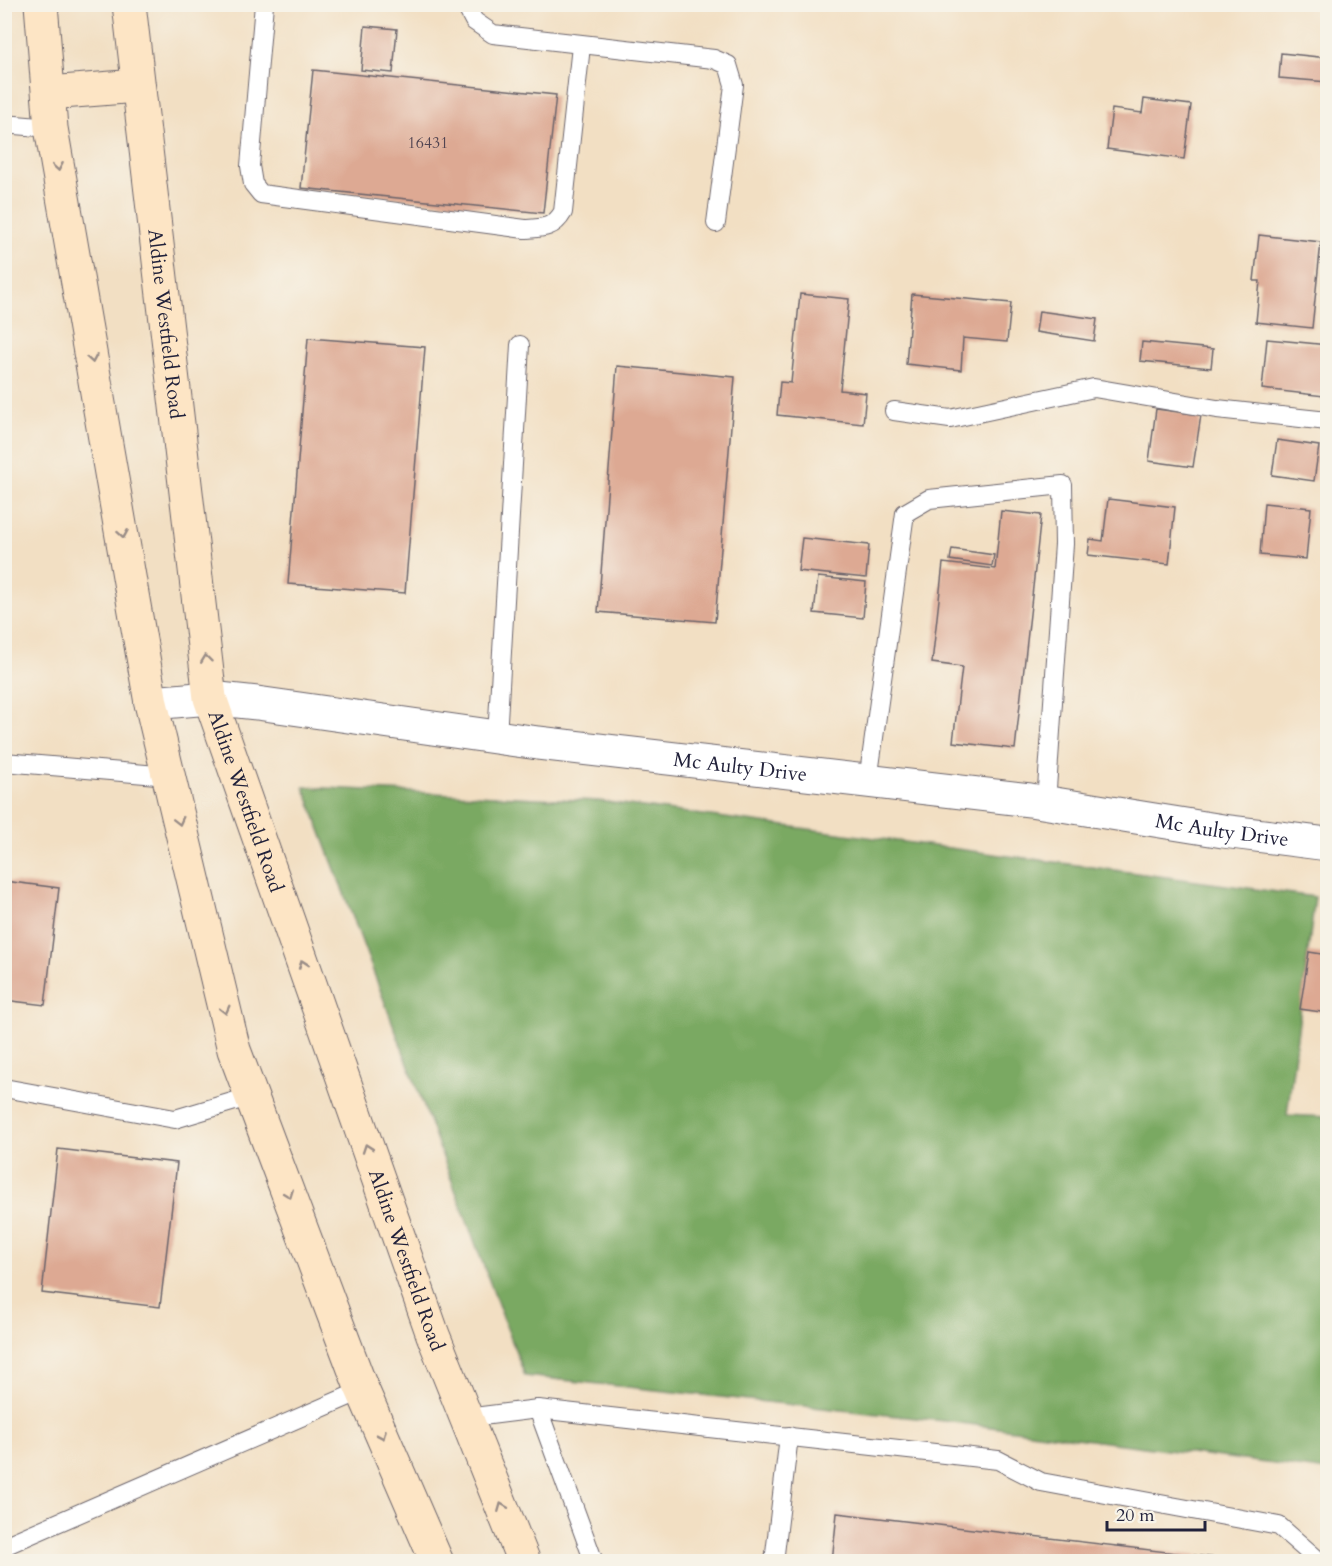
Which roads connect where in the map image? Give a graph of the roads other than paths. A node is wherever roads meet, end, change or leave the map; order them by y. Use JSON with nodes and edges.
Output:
{"nodes":[{"id":1,"x":41,"y":4,"type":"edge"},
{"id":2,"x":129,"y":4,"type":"edge"},
{"id":3,"x":264,"y":4,"type":"edge"},
{"id":4,"x":465,"y":4,"type":"edge"},
{"id":5,"x":581,"y":46,"type":"junction"},
{"id":6,"x":137,"y":86,"type":"junction"},
{"id":7,"x":49,"y":93,"type":"junction"},
{"id":8,"x":4,"y":124,"type":"edge"},
{"id":9,"x":51,"y":129,"type":"junction"},
{"id":10,"x":716,"y":223,"type":"dead end"},
{"id":11,"x":520,"y":345,"type":"dead end"},
{"id":12,"x":894,"y":411,"type":"dead end"},
{"id":13,"x":1328,"y":421,"type":"edge"},
{"id":14,"x":210,"y":698,"type":"junction"},
{"id":15,"x":151,"y":703,"type":"junction"},
{"id":16,"x":497,"y":737,"type":"junction"},
{"id":17,"x":4,"y":762,"type":"edge"},
{"id":18,"x":169,"y":776,"type":"junction"},
{"id":19,"x":868,"y":782,"type":"junction"},
{"id":20,"x":1046,"y":803,"type":"junction"},
{"id":21,"x":1328,"y":844,"type":"edge"},
{"id":22,"x":4,"y":1088,"type":"edge"},
{"id":23,"x":252,"y":1096,"type":"junction"},
{"id":24,"x":363,"y":1390,"type":"junction"},
{"id":25,"x":538,"y":1409,"type":"junction"},
{"id":26,"x":466,"y":1418,"type":"junction"},
{"id":27,"x":789,"y":1436,"type":"junction"},
{"id":28,"x":4,"y":1546,"type":"edge"},
{"id":29,"x":437,"y":1562,"type":"edge"},
{"id":30,"x":524,"y":1562,"type":"edge"},
{"id":31,"x":594,"y":1562,"type":"edge"},
{"id":32,"x":774,"y":1562,"type":"edge"},
{"id":33,"x":1320,"y":1562,"type":"edge"}],
"edges":[{"from":1,"to":7,"type":"main road"},
{"from":2,"to":6,"type":"main road","name":"Aldine Westfield Road"},
{"from":3,"to":5,"type":"lane"},
{"from":4,"to":5,"type":"lane"},
{"from":5,"to":10,"type":"lane"},
{"from":6,"to":7,"type":"main road"},
{"from":14,"to":6,"type":"main road","name":"Aldine Westfield Road","one_way":true},
{"from":7,"to":9,"type":"main road"},
{"from":8,"to":9,"type":"lane"},
{"from":9,"to":15,"type":"main road","one_way":true},
{"from":11,"to":16,"type":"lane"},
{"from":12,"to":13,"type":"lane"},
{"from":14,"to":15,"type":"street","name":"Mc Aulty Drive"},
{"from":14,"to":16,"type":"street","name":"Mc Aulty Drive"},
{"from":26,"to":14,"type":"main road","name":"Aldine Westfield Road","one_way":true},
{"from":15,"to":18,"type":"main road"},
{"from":16,"to":19,"type":"street","name":"Mc Aulty Drive"},
{"from":17,"to":18,"type":"lane"},
{"from":18,"to":23,"type":"main road","one_way":true},
{"from":19,"to":20,"type":"street","name":"Mc Aulty Drive"},
{"from":19,"to":20,"type":"lane"},
{"from":20,"to":21,"type":"street","name":"Mc Aulty Drive"},
{"from":22,"to":23,"type":"lane"},
{"from":23,"to":24,"type":"main road","one_way":true},
{"from":24,"to":28,"type":"lane"},
{"from":24,"to":29,"type":"main road","one_way":true},
{"from":25,"to":26,"type":"lane"},
{"from":25,"to":27,"type":"lane"},
{"from":25,"to":31,"type":"lane"},
{"from":30,"to":26,"type":"main road","name":"Aldine Westfield Road","one_way":true},
{"from":27,"to":32,"type":"lane"},
{"from":27,"to":33,"type":"lane"}]}
